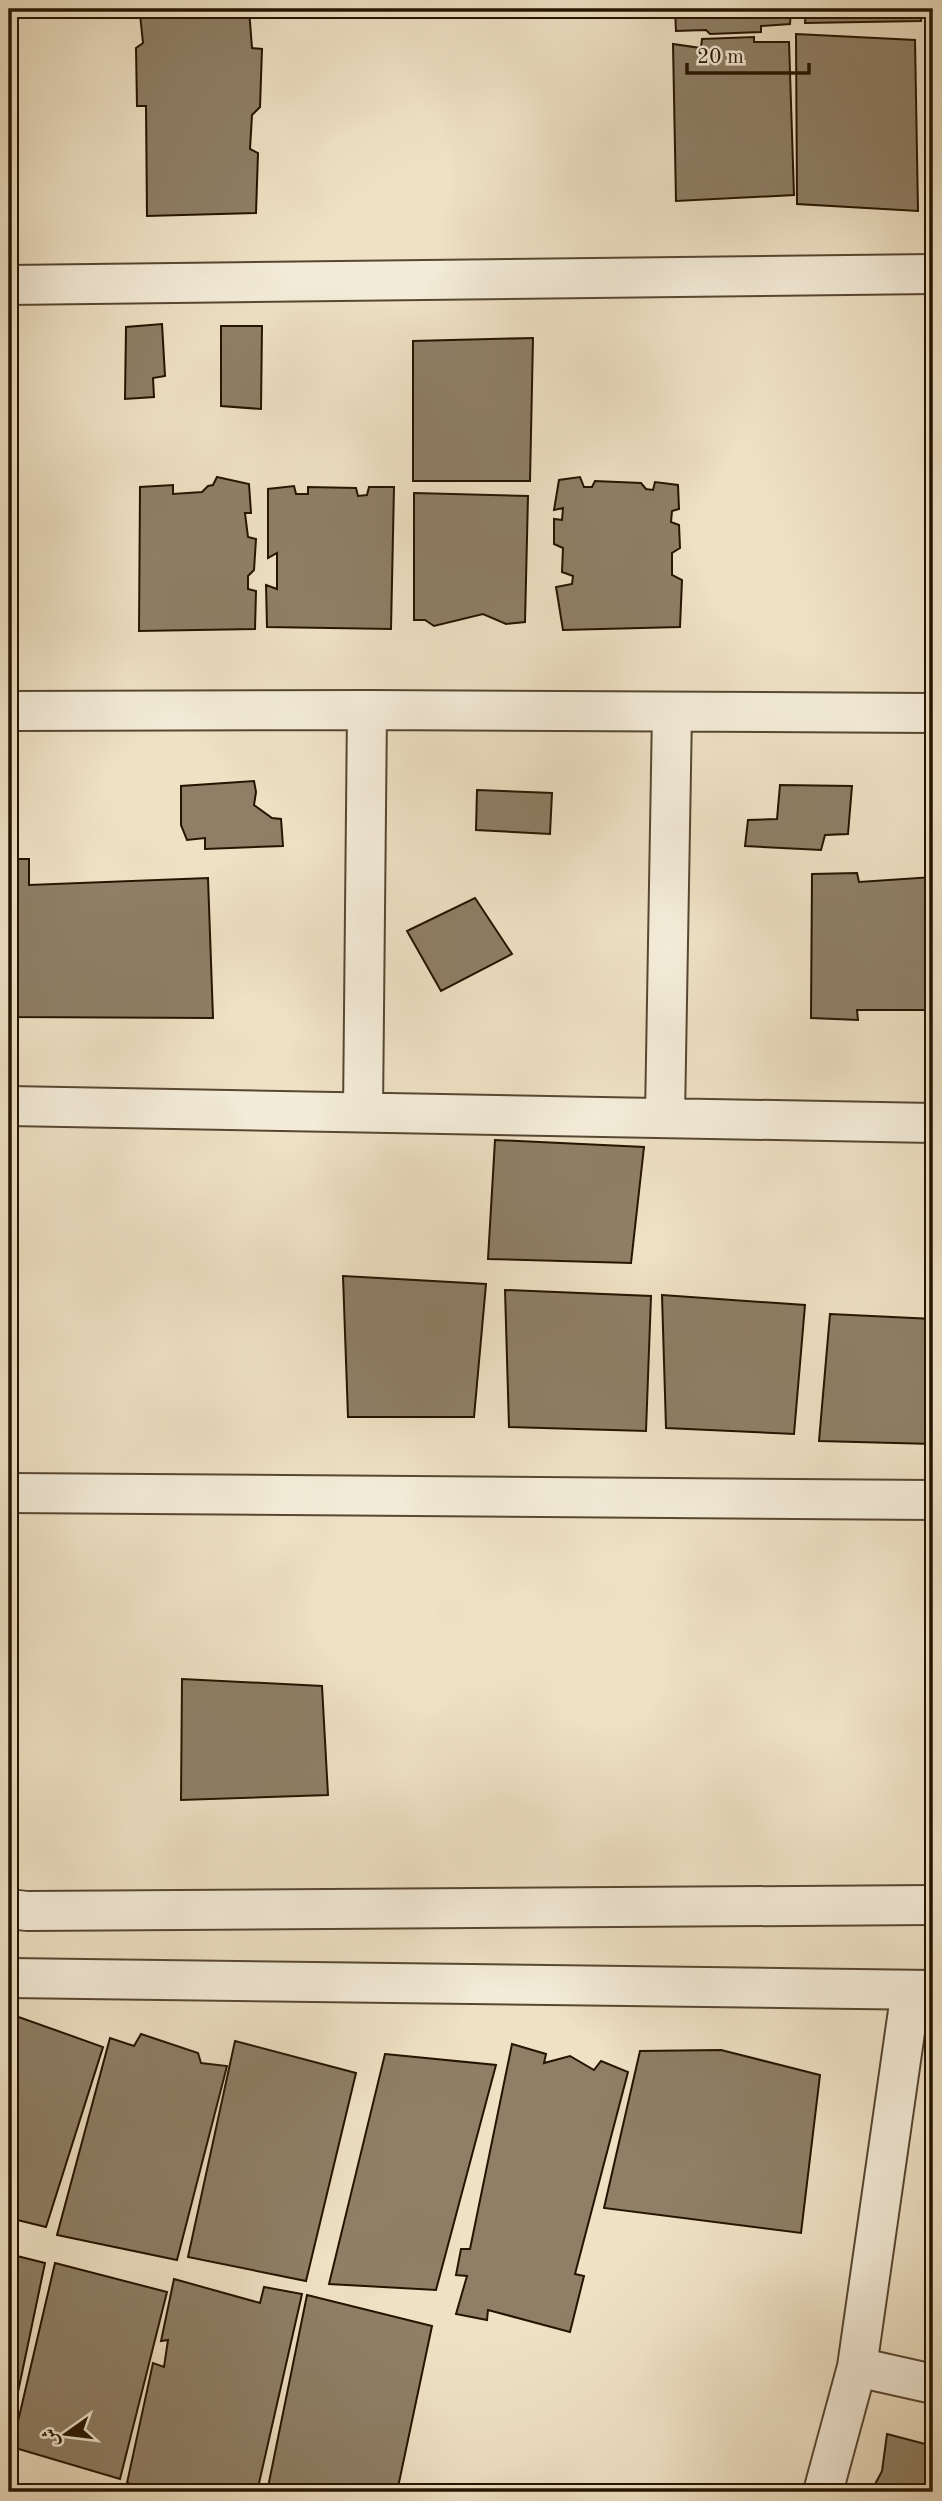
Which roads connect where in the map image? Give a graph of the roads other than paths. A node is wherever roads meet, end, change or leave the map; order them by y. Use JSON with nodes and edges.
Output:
{"nodes":[{"id":1,"x":933,"y":274,"type":"edge"},
{"id":2,"x":9,"y":285,"type":"edge"},
{"id":3,"x":367,"y":710,"type":"junction"},
{"id":4,"x":9,"y":711,"type":"edge"},
{"id":5,"x":672,"y":712,"type":"junction"},
{"id":6,"x":933,"y":713,"type":"edge"},
{"id":7,"x":9,"y":1106,"type":"edge"},
{"id":8,"x":363,"y":1112,"type":"junction"},
{"id":9,"x":665,"y":1118,"type":"junction"},
{"id":10,"x":933,"y":1123,"type":"edge"},
{"id":11,"x":9,"y":1493,"type":"edge"},
{"id":12,"x":933,"y":1500,"type":"edge"},
{"id":13,"x":933,"y":1905,"type":"edge"},
{"id":14,"x":9,"y":1909,"type":"edge"},
{"id":15,"x":9,"y":1978,"type":"edge"},
{"id":16,"x":922,"y":1990,"type":"edge"},
{"id":17,"x":857,"y":2367,"type":"junction"},
{"id":18,"x":933,"y":2384,"type":"edge"},
{"id":19,"x":823,"y":2492,"type":"edge"}],
"edges":[{"from":1,"to":2,"type":"street"},
{"from":3,"to":4,"type":"street"},
{"from":3,"to":5,"type":"street"},
{"from":3,"to":8,"type":"street"},
{"from":5,"to":6,"type":"street"},
{"from":5,"to":9,"type":"street"},
{"from":7,"to":8,"type":"street"},
{"from":8,"to":9,"type":"street"},
{"from":9,"to":10,"type":"street"},
{"from":11,"to":12,"type":"street"},
{"from":13,"to":14,"type":"street"},
{"from":15,"to":16,"type":"street"},
{"from":16,"to":17,"type":"street"},
{"from":17,"to":18,"type":"street"},
{"from":17,"to":19,"type":"street"}]}
